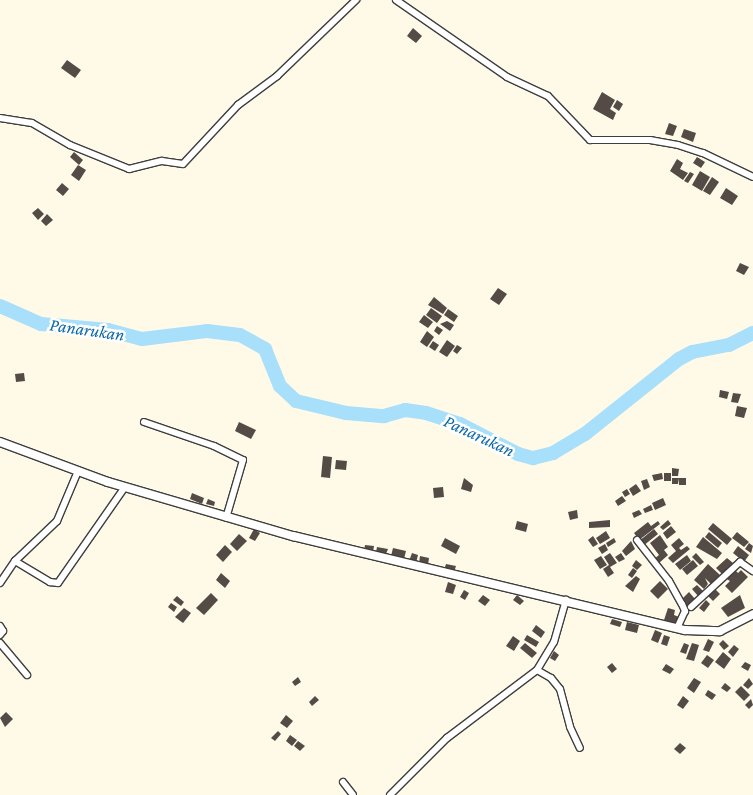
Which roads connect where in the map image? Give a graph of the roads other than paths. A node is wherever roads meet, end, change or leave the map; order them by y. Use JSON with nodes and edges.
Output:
{"nodes":[{"id":1,"x":356,"y":0,"type":"edge"},
{"id":2,"x":396,"y":0,"type":"edge"},
{"id":3,"x":0,"y":118,"type":"edge"},
{"id":4,"x":753,"y":177,"type":"edge"},
{"id":5,"x":144,"y":422,"type":"dead end"},
{"id":6,"x":0,"y":442,"type":"edge"},
{"id":7,"x":78,"y":471,"type":"junction"},
{"id":8,"x":125,"y":487,"type":"junction"},
{"id":9,"x":226,"y":518,"type":"junction"},
{"id":10,"x":637,"y":540,"type":"dead end"},
{"id":11,"x":15,"y":561,"type":"junction"},
{"id":12,"x":753,"y":571,"type":"edge"},
{"id":13,"x":0,"y":583,"type":"edge"},
{"id":14,"x":566,"y":600,"type":"junction"},
{"id":15,"x":691,"y":607,"type":"dead end"},
{"id":16,"x":753,"y":614,"type":"edge"},
{"id":17,"x":0,"y":626,"type":"edge"},
{"id":18,"x":678,"y":628,"type":"junction"},
{"id":19,"x":0,"y":635,"type":"edge"},
{"id":20,"x":0,"y":642,"type":"edge"},
{"id":21,"x":537,"y":670,"type":"junction"},
{"id":22,"x":27,"y":674,"type":"dead end"},
{"id":23,"x":580,"y":748,"type":"dead end"},
{"id":24,"x":343,"y":782,"type":"dead end"},
{"id":25,"x":353,"y":795,"type":"edge"},
{"id":26,"x":390,"y":795,"type":"edge"}],
"edges":[{"from":1,"to":3,"type":"street"},
{"from":2,"to":4,"type":"street"},
{"from":5,"to":9,"type":"street"},
{"from":6,"to":7,"type":"street"},
{"from":7,"to":8,"type":"street"},
{"from":7,"to":11,"type":"street"},
{"from":8,"to":9,"type":"street"},
{"from":8,"to":11,"type":"street"},
{"from":9,"to":14,"type":"street"},
{"from":10,"to":18,"type":"street"},
{"from":11,"to":13,"type":"street"},
{"from":12,"to":15,"type":"street"},
{"from":14,"to":18,"type":"street"},
{"from":14,"to":21,"type":"street"},
{"from":16,"to":18,"type":"street"},
{"from":17,"to":19,"type":"street"},
{"from":20,"to":22,"type":"street"},
{"from":21,"to":23,"type":"street"},
{"from":21,"to":26,"type":"street"},
{"from":24,"to":25,"type":"street"}]}
